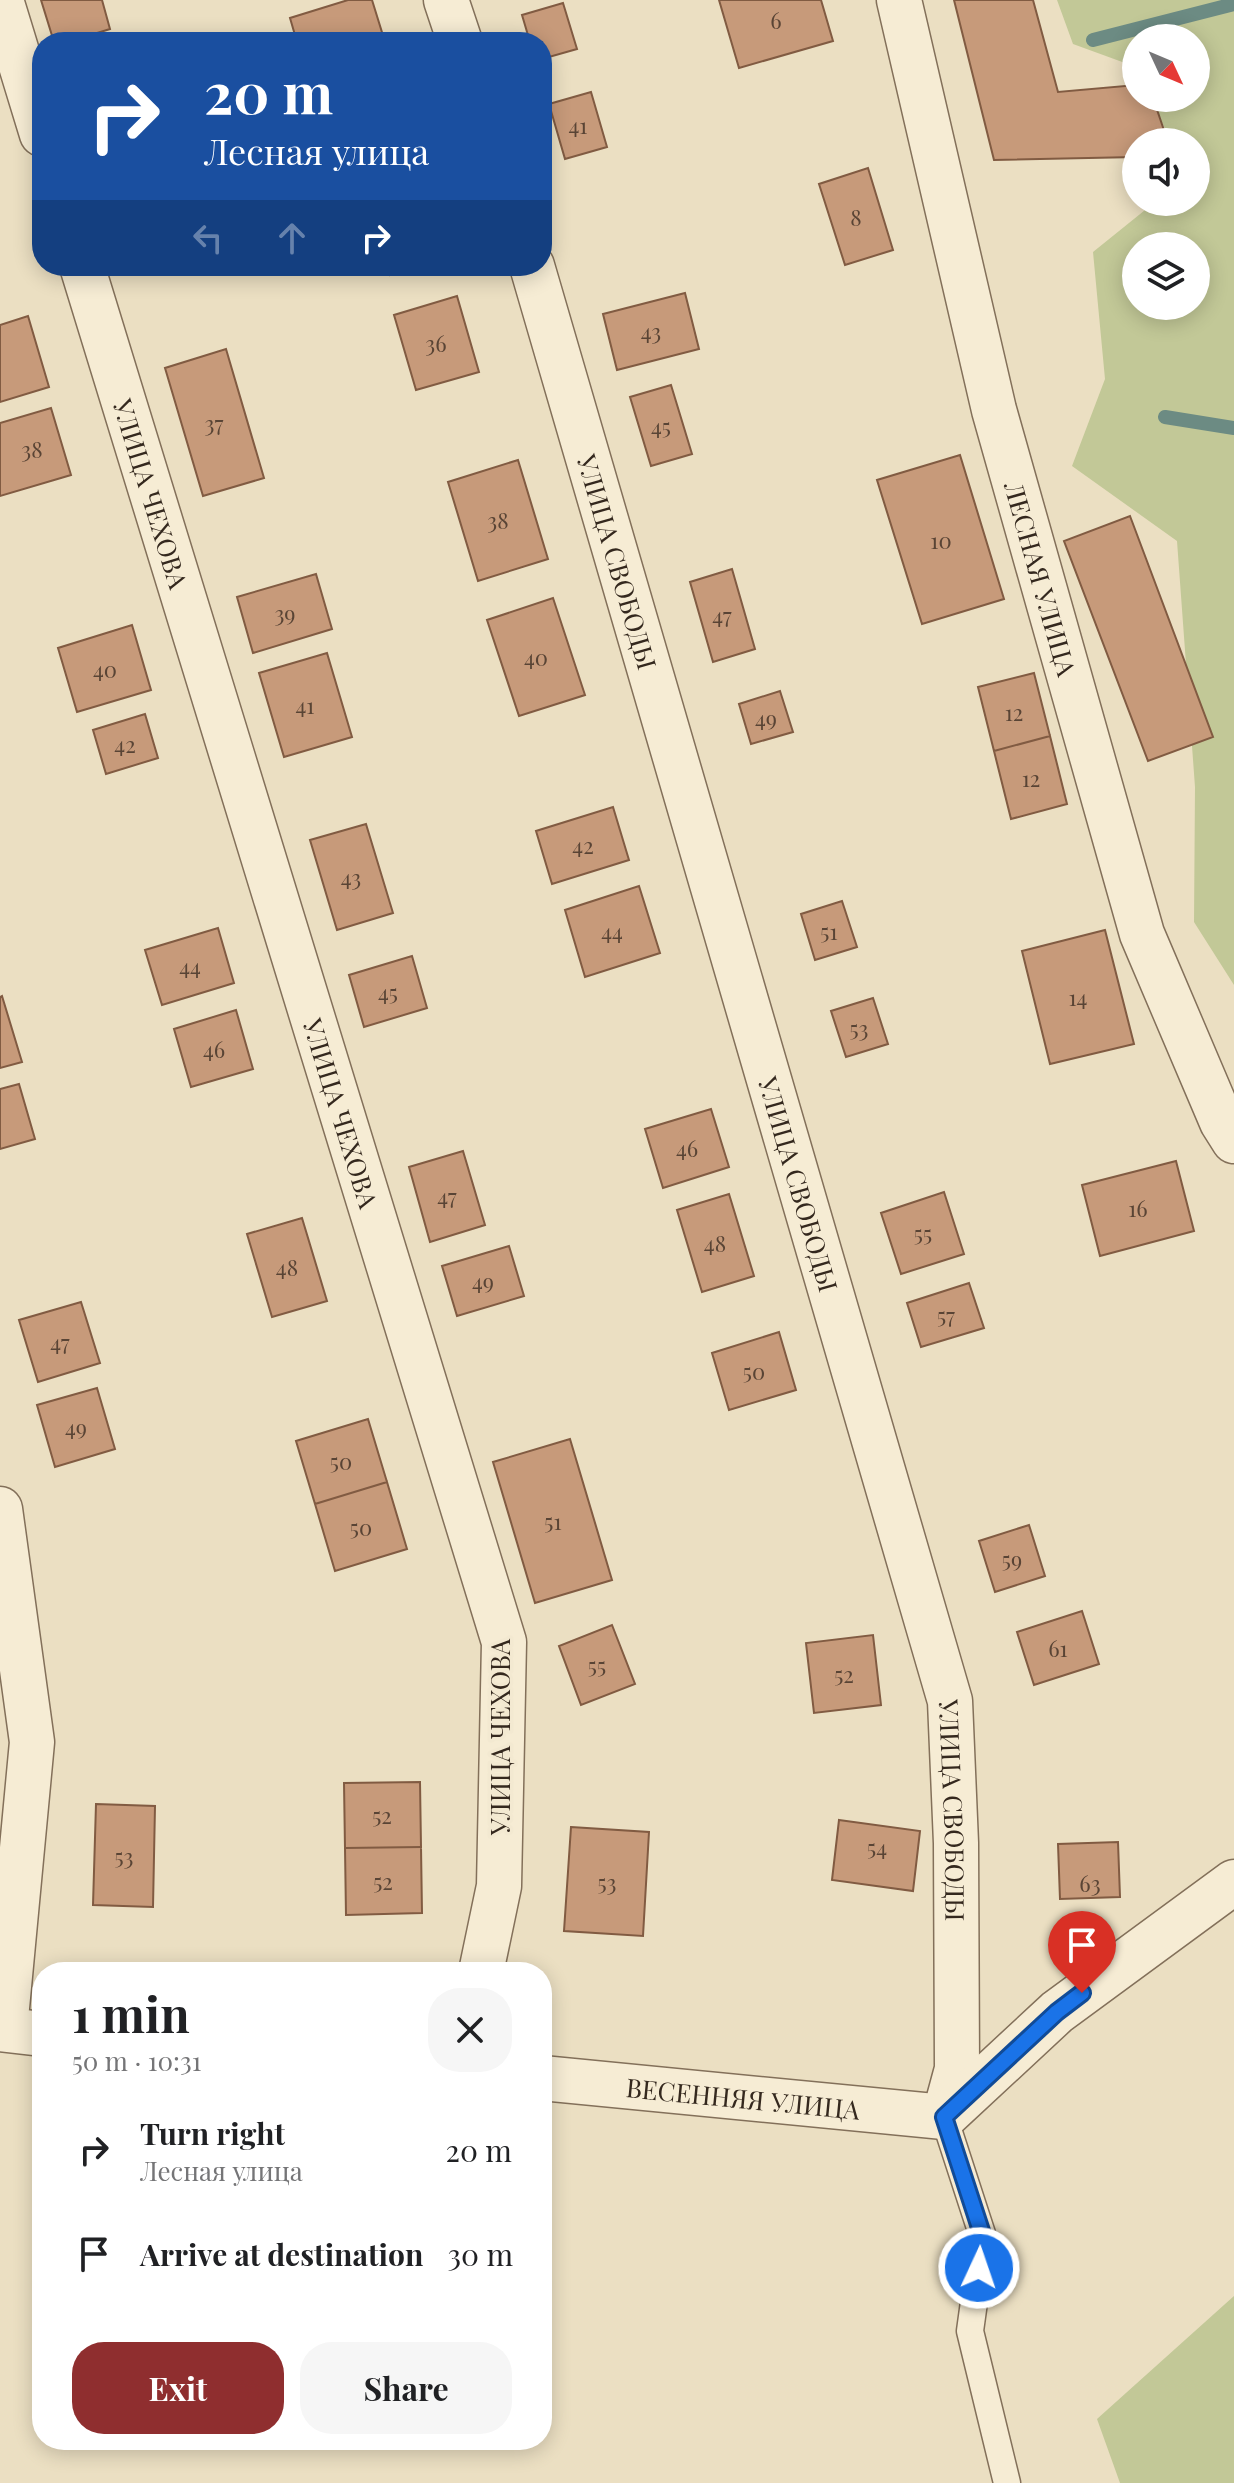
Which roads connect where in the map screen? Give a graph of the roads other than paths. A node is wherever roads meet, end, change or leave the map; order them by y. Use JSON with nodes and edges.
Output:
{"nodes":[{"id":1,"x":1,"y":0,"type":"edge"},
{"id":2,"x":446,"y":0,"type":"edge"},
{"id":3,"x":899,"y":0,"type":"edge"},
{"id":4,"x":457,"y":32,"type":"edge"},
{"id":5,"x":32,"y":101,"type":"edge"},
{"id":6,"x":85,"y":276,"type":"edge"},
{"id":7,"x":535,"y":276,"type":"edge"},
{"id":8,"x":1234,"y":1141,"type":"edge"},
{"id":9,"x":0,"y":1509,"type":"edge"},
{"id":10,"x":1234,"y":1882,"type":"edge"},
{"id":11,"x":483,"y":1962,"type":"edge"},
{"id":12,"x":16,"y":2031,"type":"edge"},
{"id":13,"x":552,"y":2079,"type":"edge"},
{"id":14,"x":944,"y":2117,"type":"junction"},
{"id":15,"x":1007,"y":2483,"type":"edge"}],
"edges":[{"from":1,"to":5,"type":"street"},
{"from":2,"to":4,"type":"street"},
{"from":3,"to":8,"type":"street","name":"ЛЕСНАЯ УЛИЦА"},
{"from":6,"to":11,"type":"street","name":"УЛИЦА ЧЕХОВА"},
{"from":7,"to":14,"type":"street","name":"УЛИЦА СВОБОДЫ"},
{"from":9,"to":12,"type":"street"},
{"from":10,"to":14,"type":"street"},
{"from":13,"to":14,"type":"street","name":"ВЕСЕННЯЯ УЛИЦА"},
{"from":14,"to":15,"type":"lane"}]}
